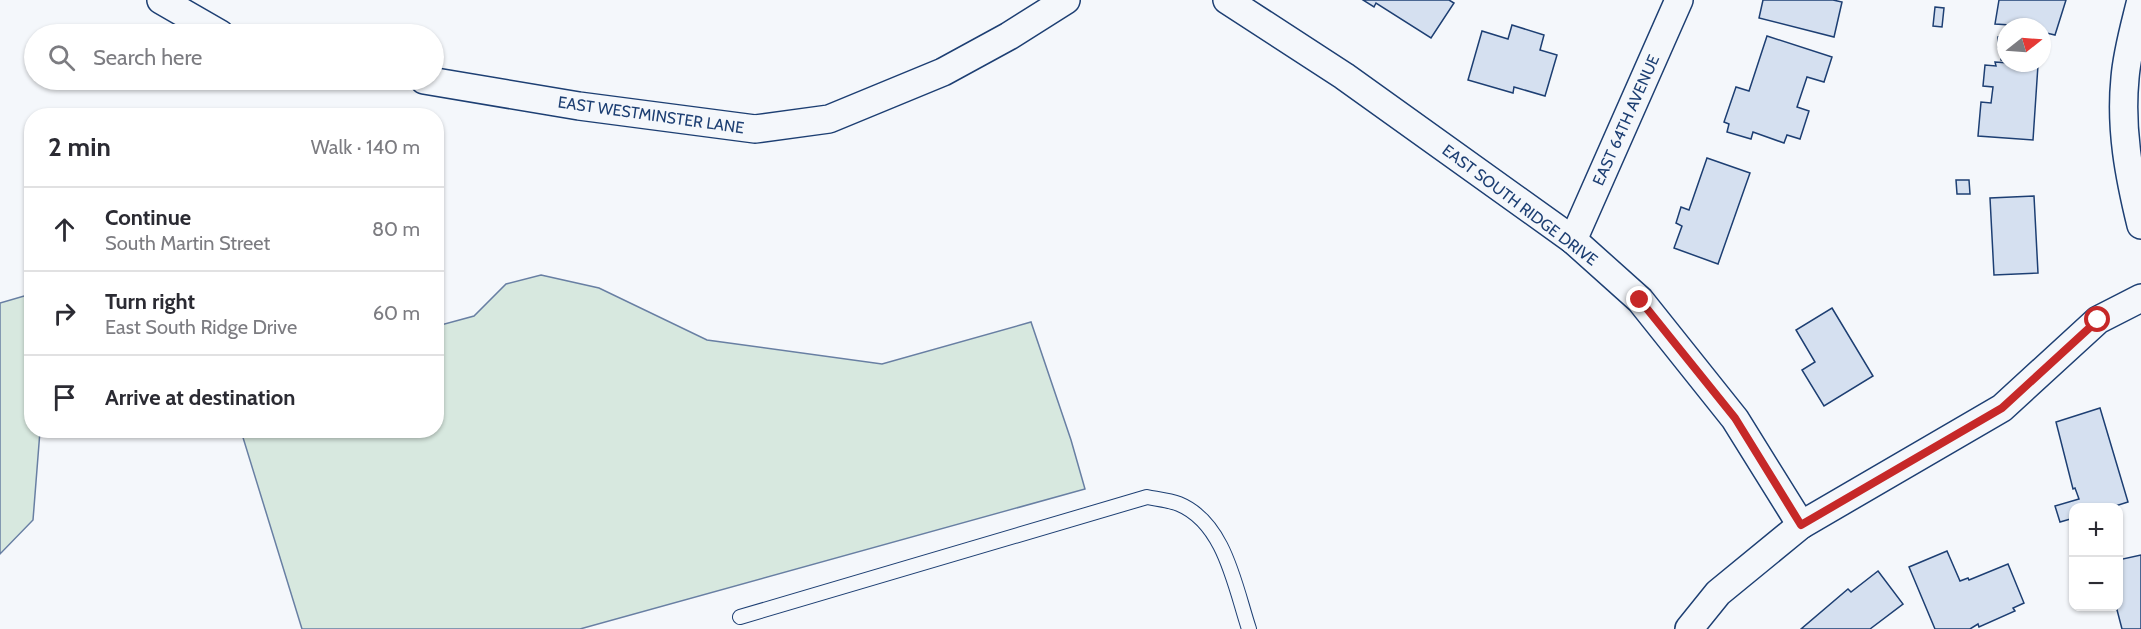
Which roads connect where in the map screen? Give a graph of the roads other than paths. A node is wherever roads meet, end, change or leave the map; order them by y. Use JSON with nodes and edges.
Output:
{"nodes":[{"id":1,"x":161,"y":0,"type":"edge"},
{"id":2,"x":1066,"y":0,"type":"edge"},
{"id":3,"x":1227,"y":0,"type":"edge"},
{"id":4,"x":1679,"y":0,"type":"edge"},
{"id":5,"x":2141,"y":0,"type":"edge"},
{"id":6,"x":203,"y":24,"type":"edge"},
{"id":7,"x":444,"y":83,"type":"edge"},
{"id":8,"x":2141,"y":225,"type":"edge"},
{"id":9,"x":1573,"y":240,"type":"junction"},
{"id":10,"x":2141,"y":298,"type":"edge"},
{"id":11,"x":1801,"y":525,"type":"junction"},
{"id":12,"x":740,"y":617,"type":"dead end"},
{"id":13,"x":1249,"y":629,"type":"edge"},
{"id":14,"x":1689,"y":629,"type":"edge"}],
"edges":[{"from":1,"to":6,"type":"street"},
{"from":2,"to":7,"type":"street","name":"EAST WESTMINSTER LANE"},
{"from":3,"to":9,"type":"street","name":"EAST SOUTH RIDGE DRIVE"},
{"from":4,"to":9,"type":"street","name":"EAST 64TH AVENUE"},
{"from":5,"to":8,"type":"street"},
{"from":9,"to":11,"type":"street","name":"EAST SOUTH RIDGE DRIVE"},
{"from":10,"to":11,"type":"street"},
{"from":11,"to":14,"type":"street"},
{"from":12,"to":13,"type":"lane"}]}
